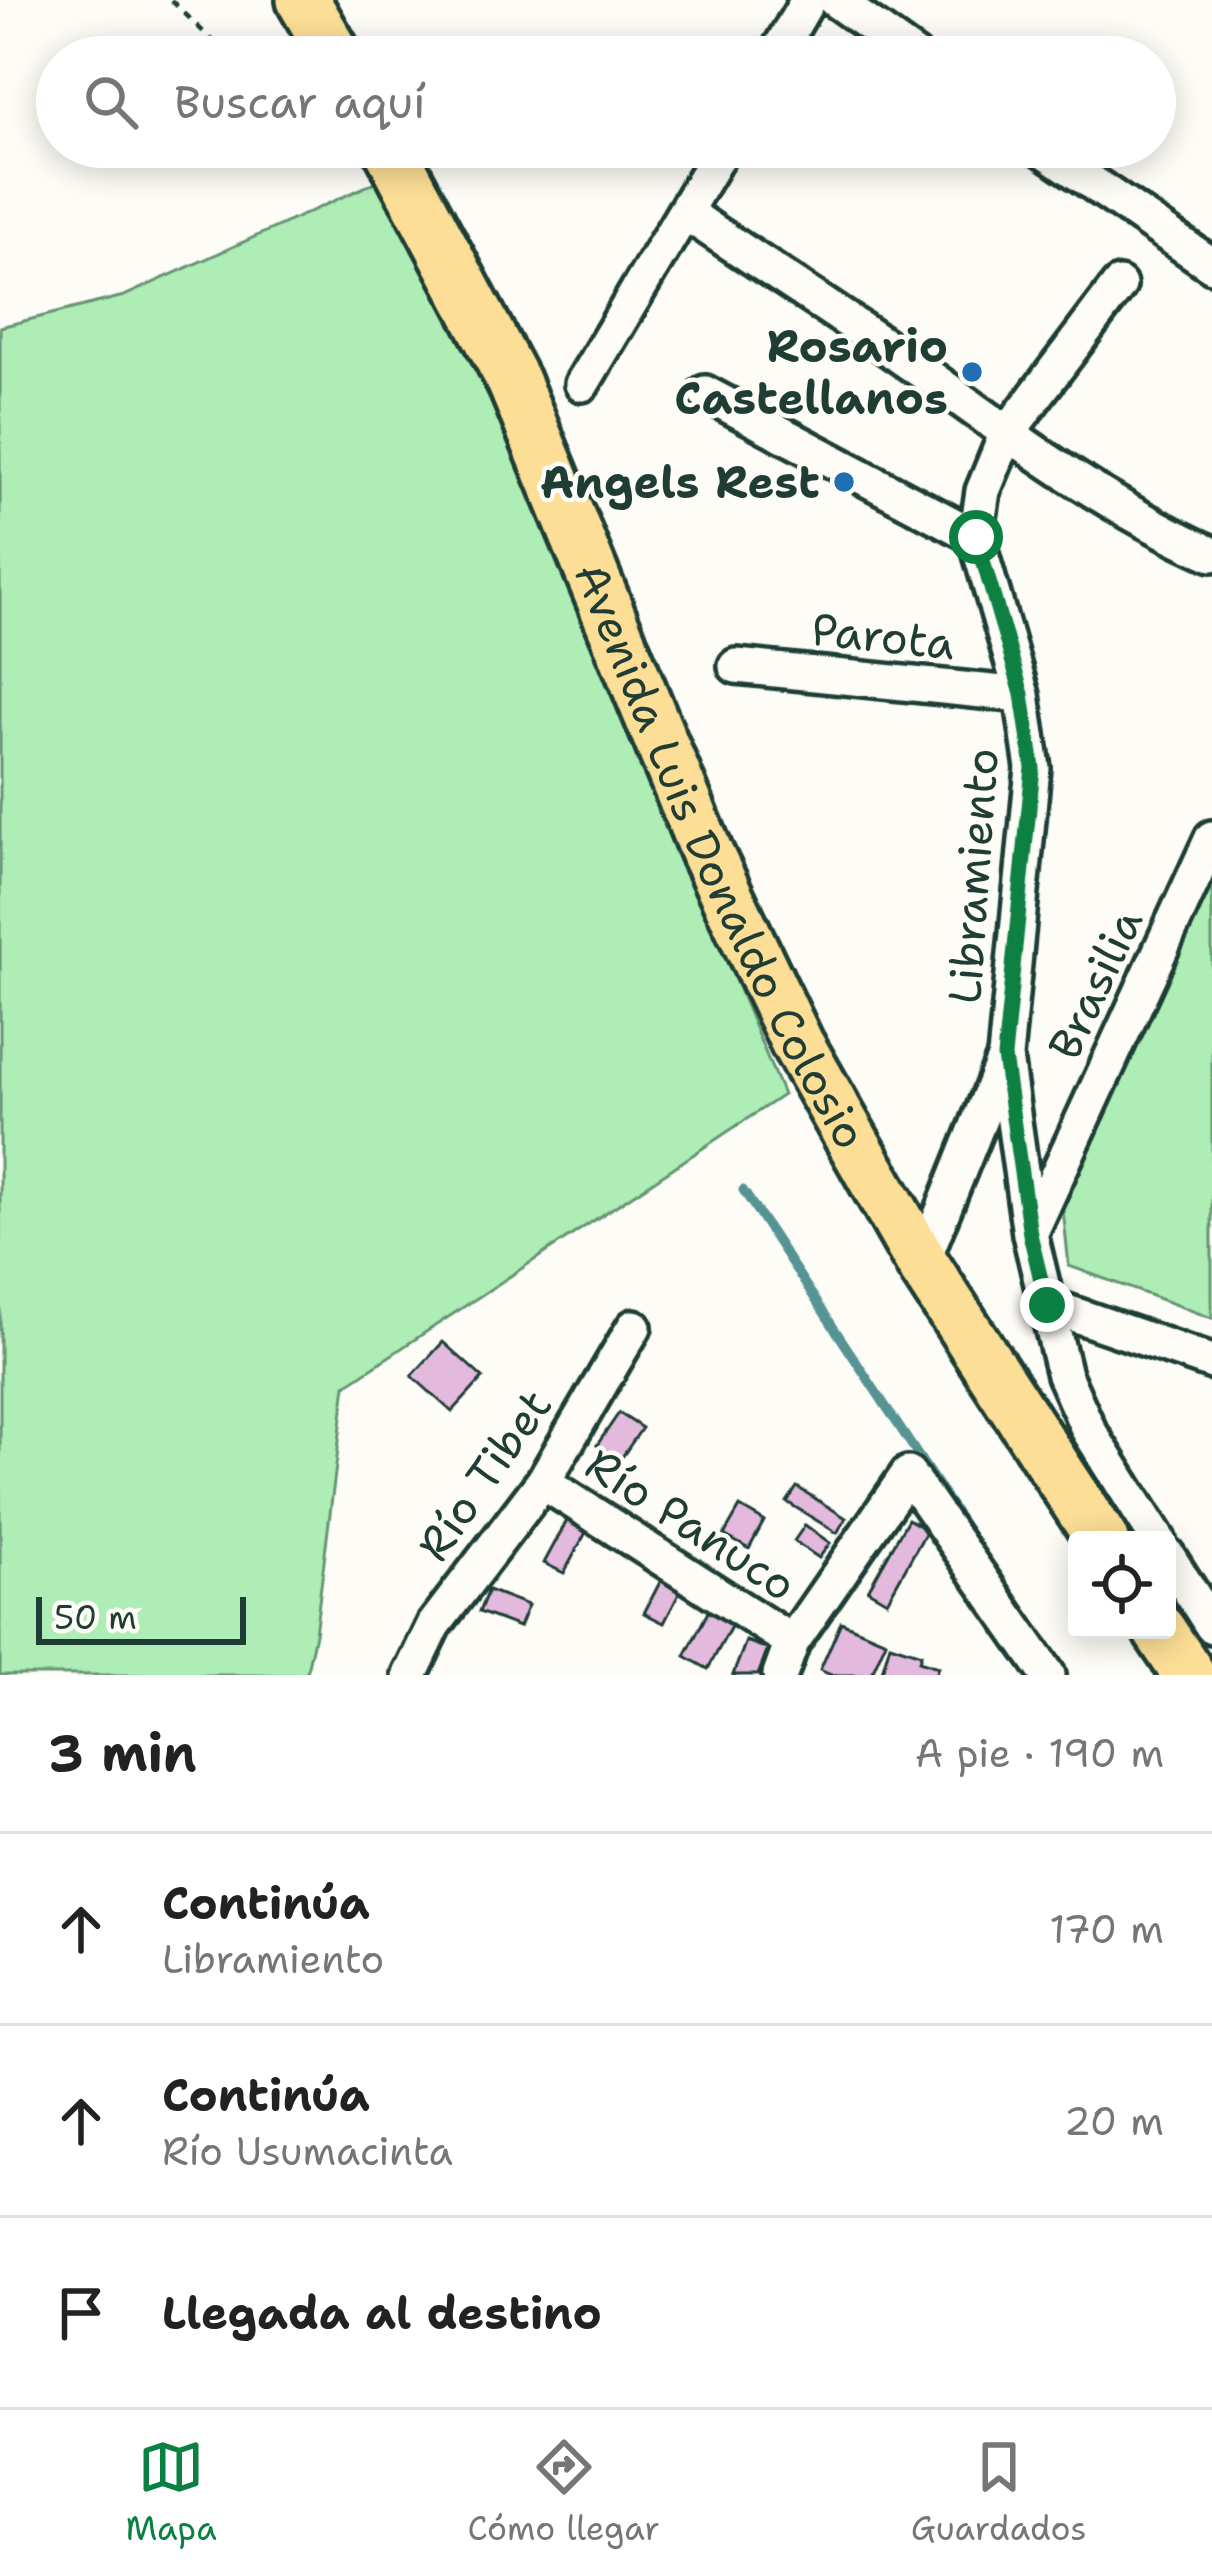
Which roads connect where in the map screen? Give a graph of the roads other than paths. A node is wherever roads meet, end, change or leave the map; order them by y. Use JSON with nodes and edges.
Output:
{"nodes":[{"id":1,"x":303,"y":0,"type":"edge"},
{"id":2,"x":808,"y":0,"type":"edge"},
{"id":3,"x":835,"y":0,"type":"edge"},
{"id":4,"x":324,"y":36,"type":"edge"},
{"id":5,"x":787,"y":36,"type":"edge"},
{"id":6,"x":885,"y":36,"type":"edge"},
{"id":7,"x":400,"y":168,"type":"edge"},
{"id":8,"x":712,"y":168,"type":"edge"},
{"id":9,"x":1071,"y":168,"type":"edge"},
{"id":10,"x":686,"y":213,"type":"junction"},
{"id":11,"x":1212,"y":265,"type":"edge"},
{"id":12,"x":1119,"y":285,"type":"dead end"},
{"id":13,"x":582,"y":384,"type":"dead end"},
{"id":14,"x":705,"y":393,"type":"dead end"},
{"id":15,"x":1006,"y":435,"type":"junction"},
{"id":16,"x":976,"y":537,"type":"junction"},
{"id":17,"x":1212,"y":554,"type":"edge"},
{"id":18,"x":736,"y":666,"type":"dead end"},
{"id":19,"x":1022,"y":694,"type":"junction"},
{"id":20,"x":1212,"y":838,"type":"edge"},
{"id":21,"x":1004,"y":1057,"type":"junction"},
{"id":22,"x":1030,"y":1234,"type":"junction"},
{"id":23,"x":922,"y":1263,"type":"junction"},
{"id":24,"x":1047,"y":1305,"type":"junction"},
{"id":25,"x":634,"y":1327,"type":"dead end"},
{"id":26,"x":1212,"y":1362,"type":"edge"},
{"id":27,"x":542,"y":1482,"type":"junction"},
{"id":28,"x":1096,"y":1531,"type":"edge"},
{"id":29,"x":1152,"y":1531,"type":"edge"},
{"id":30,"x":1176,"y":1569,"type":"edge"},
{"id":31,"x":1212,"y":1626,"type":"edge"},
{"id":32,"x":1165,"y":1639,"type":"edge"},
{"id":33,"x":792,"y":1642,"type":"junction"},
{"id":34,"x":410,"y":1675,"type":"edge"},
{"id":35,"x":780,"y":1675,"type":"edge"},
{"id":36,"x":1048,"y":1675,"type":"edge"},
{"id":37,"x":1189,"y":1675,"type":"edge"}],
"edges":[{"from":1,"to":4,"type":"main road"},
{"from":2,"to":5,"type":"street"},
{"from":3,"to":6,"type":"street"},
{"from":7,"to":23,"type":"main road","name":"Avenida Luis Donaldo Colosio"},
{"from":8,"to":10,"type":"street"},
{"from":9,"to":11,"type":"street"},
{"from":10,"to":13,"type":"street"},
{"from":10,"to":15,"type":"street"},
{"from":12,"to":15,"type":"street","name":"Libramiento"},
{"from":14,"to":16,"type":"street"},
{"from":15,"to":16,"type":"street","name":"Libramiento"},
{"from":15,"to":17,"type":"street"},
{"from":16,"to":19,"type":"street","name":"Libramiento"},
{"from":18,"to":19,"type":"street","name":"Parota"},
{"from":19,"to":21,"type":"street","name":"Libramiento"},
{"from":20,"to":22,"type":"street","name":"Brasilia"},
{"from":21,"to":22,"type":"street","name":"Libramiento"},
{"from":21,"to":23,"type":"street"},
{"from":22,"to":24,"type":"street","name":"Libramiento"},
{"from":23,"to":28,"type":"main road","name":"Avenida Luis Donaldo Colosio"},
{"from":24,"to":26,"type":"street"},
{"from":24,"to":29,"type":"street"},
{"from":25,"to":27,"type":"street","name":"Río Tibet"},
{"from":27,"to":33,"type":"street","name":"Río Panuco"},
{"from":27,"to":34,"type":"street","name":"Río Tibet"},
{"from":30,"to":31,"type":"street"},
{"from":32,"to":37,"type":"main road"},
{"from":33,"to":35,"type":"street"},
{"from":33,"to":36,"type":"street"}]}
